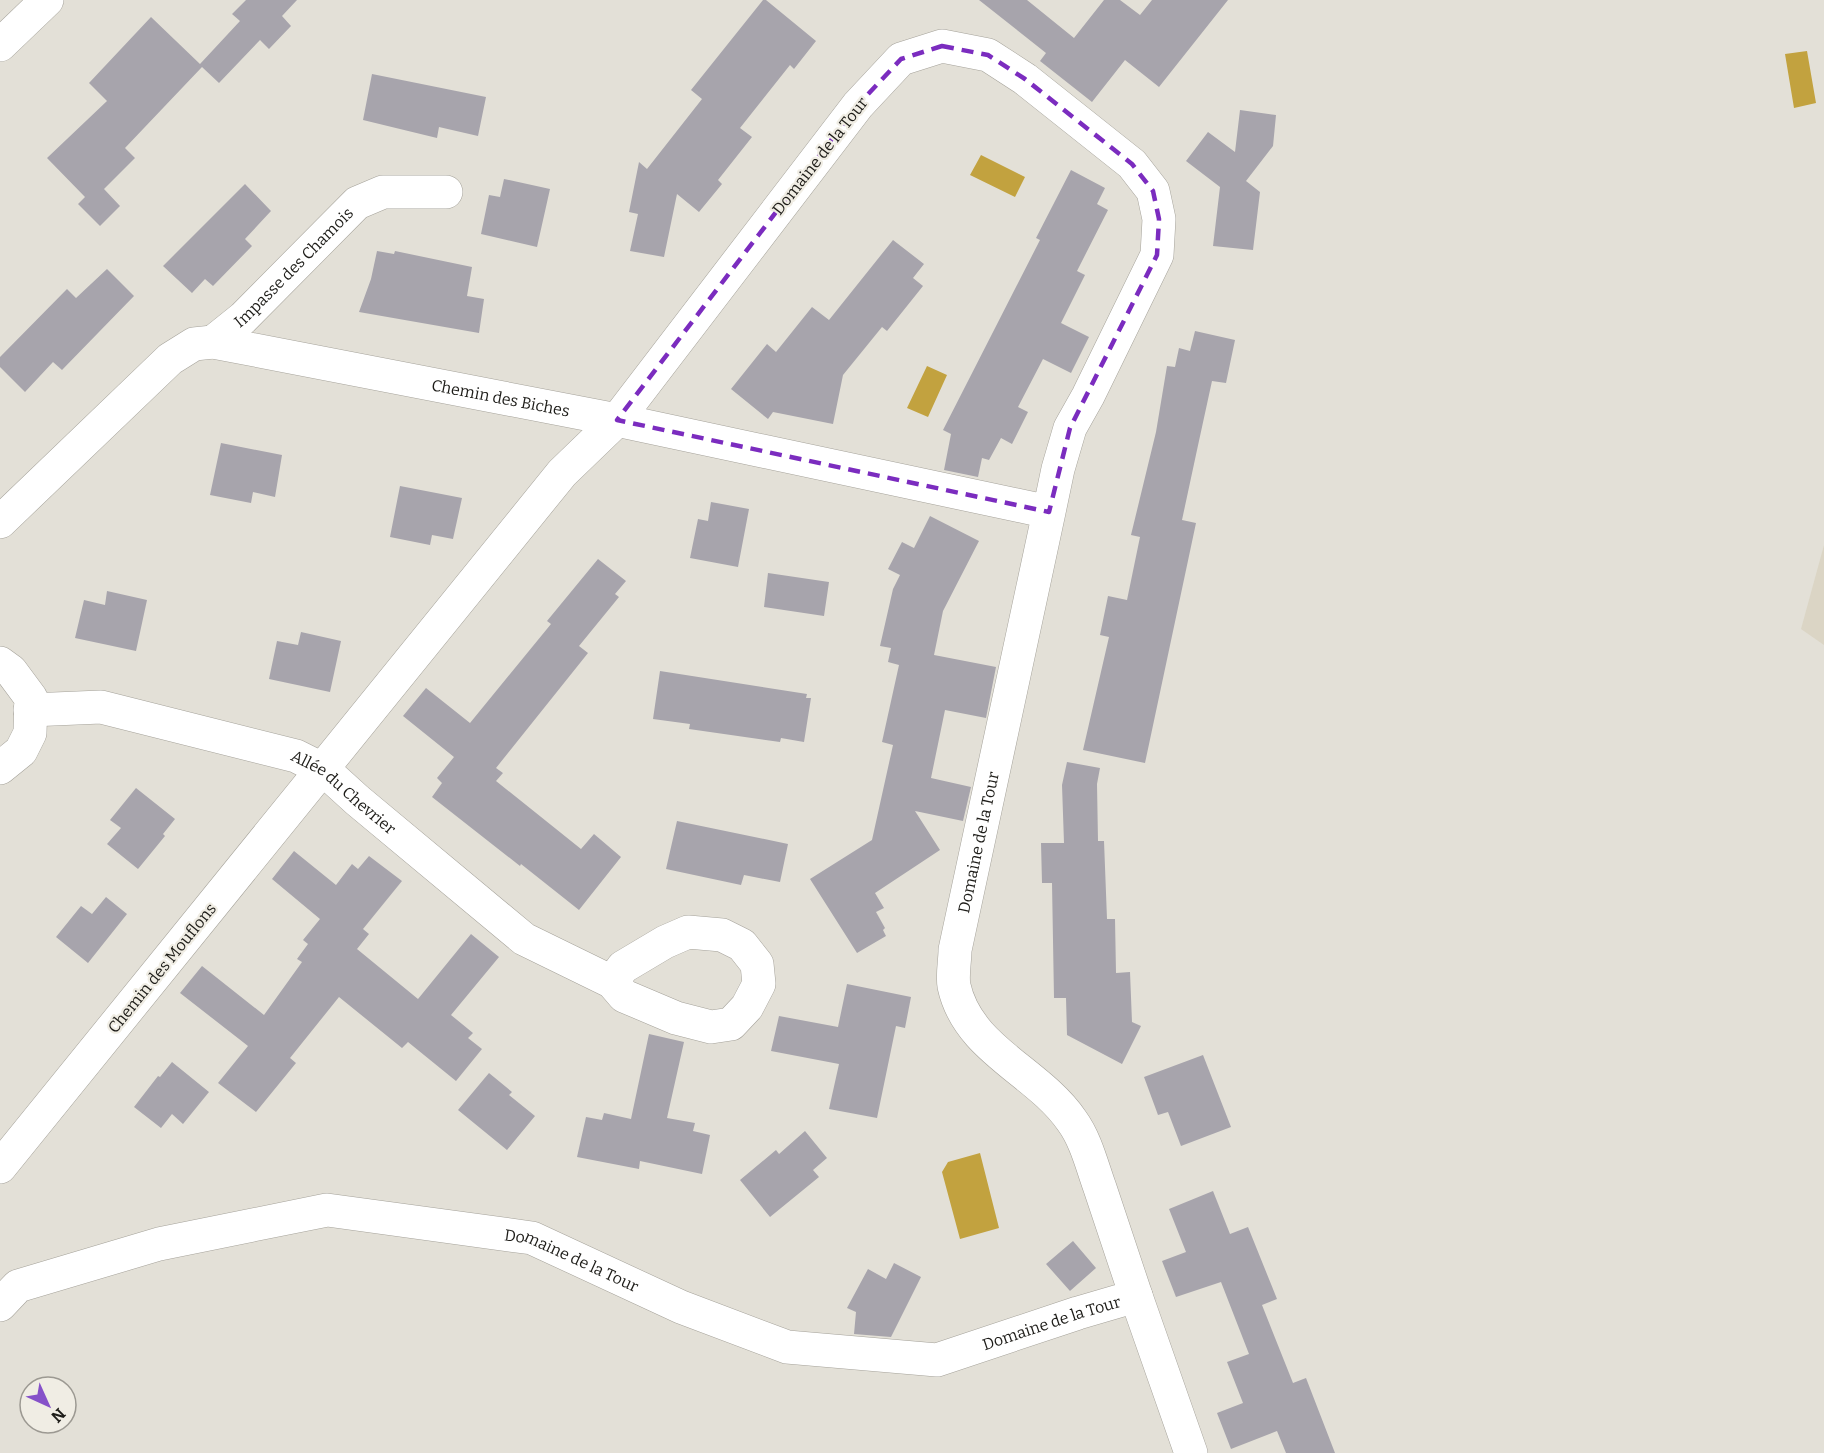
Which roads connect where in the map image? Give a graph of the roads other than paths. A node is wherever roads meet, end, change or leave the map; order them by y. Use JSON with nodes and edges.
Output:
{"nodes":[{"id":1,"x":47,"y":0,"type":"edge"},
{"id":2,"x":0,"y":45,"type":"edge"},
{"id":3,"x":446,"y":192,"type":"dead end"},
{"id":4,"x":213,"y":342,"type":"junction"},
{"id":5,"x":617,"y":420,"type":"junction"},
{"id":6,"x":1049,"y":512,"type":"junction"},
{"id":7,"x":0,"y":522,"type":"edge"},
{"id":8,"x":0,"y":663,"type":"edge"},
{"id":9,"x":30,"y":710,"type":"junction"},
{"id":10,"x":0,"y":768,"type":"edge"},
{"id":11,"x":324,"y":770,"type":"junction"},
{"id":12,"x":612,"y":982,"type":"dead end"},
{"id":13,"x":0,"y":1167,"type":"edge"},
{"id":14,"x":1136,"y":1296,"type":"junction"},
{"id":15,"x":0,"y":1305,"type":"edge"},
{"id":16,"x":1191,"y":1453,"type":"edge"}],
"edges":[{"from":1,"to":2,"type":"street"},
{"from":3,"to":4,"type":"street","name":"Impasse des Chamois"},
{"from":4,"to":5,"type":"street","name":"Chemin des Biches"},
{"from":4,"to":7,"type":"street","name":"Chemin des Biches"},
{"from":5,"to":6,"type":"street"},
{"from":5,"to":6,"type":"street","name":"Domaine de la Tour"},
{"from":5,"to":11,"type":"street"},
{"from":6,"to":14,"type":"street","name":"Domaine de la Tour"},
{"from":8,"to":9,"type":"street"},
{"from":9,"to":10,"type":"street"},
{"from":9,"to":11,"type":"street","name":"Allée du Chevrier"},
{"from":11,"to":12,"type":"street","name":"Allée du Chevrier"},
{"from":11,"to":13,"type":"street","name":"Chemin des Mouflons"},
{"from":14,"to":15,"type":"street","name":"Domaine de la Tour"},
{"from":14,"to":16,"type":"street","name":"Domaine de la Tour"}]}
